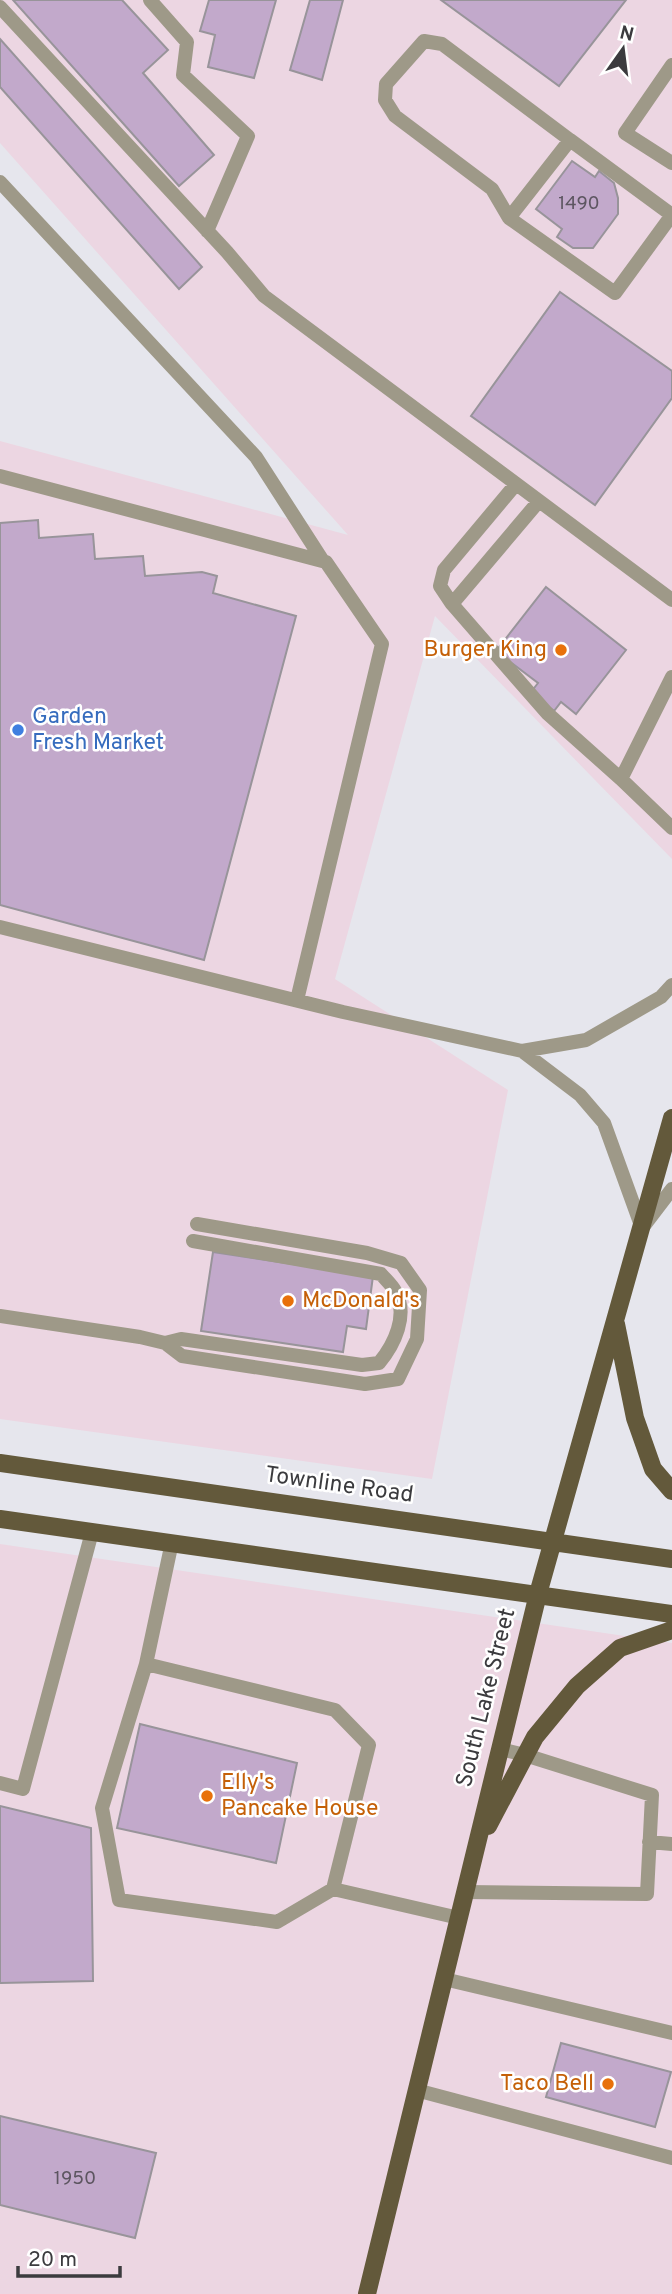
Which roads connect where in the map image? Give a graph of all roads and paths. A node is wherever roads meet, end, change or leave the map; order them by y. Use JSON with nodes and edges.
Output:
{"nodes":[{"id":1,"x":150,"y":0,"type":"edge"},
{"id":2,"x":0,"y":7,"type":"edge"},
{"id":3,"x":672,"y":65,"type":"edge"},
{"id":4,"x":570,"y":140,"type":"junction"},
{"id":5,"x":672,"y":163,"type":"edge"},
{"id":6,"x":0,"y":182,"type":"edge"},
{"id":7,"x":672,"y":215,"type":"edge"},
{"id":8,"x":509,"y":218,"type":"junction"},
{"id":9,"x":207,"y":231,"type":"junction"},
{"id":10,"x":0,"y":476,"type":"edge"},
{"id":11,"x":516,"y":484,"type":"junction"},
{"id":12,"x":539,"y":501,"type":"junction"},
{"id":13,"x":323,"y":561,"type":"junction"},
{"id":14,"x":672,"y":600,"type":"edge"},
{"id":15,"x":452,"y":604,"type":"junction"},
{"id":16,"x":672,"y":677,"type":"edge"},
{"id":17,"x":621,"y":779,"type":"junction"},
{"id":18,"x":672,"y":828,"type":"edge"},
{"id":19,"x":0,"y":927,"type":"edge"},
{"id":20,"x":672,"y":985,"type":"edge"},
{"id":21,"x":297,"y":1000,"type":"junction"},
{"id":22,"x":522,"y":1051,"type":"junction"},
{"id":23,"x":672,"y":1118,"type":"edge"},
{"id":24,"x":672,"y":1189,"type":"edge"},
{"id":25,"x":197,"y":1224,"type":"dead end"},
{"id":26,"x":642,"y":1228,"type":"junction"},
{"id":27,"x":193,"y":1241,"type":"dead end"},
{"id":28,"x":0,"y":1316,"type":"edge"},
{"id":29,"x":616,"y":1321,"type":"junction"},
{"id":30,"x":165,"y":1343,"type":"junction"},
{"id":31,"x":0,"y":1463,"type":"edge"},
{"id":32,"x":672,"y":1490,"type":"edge"},
{"id":33,"x":0,"y":1519,"type":"edge"},
{"id":34,"x":92,"y":1532,"type":"junction"},
{"id":35,"x":172,"y":1542,"type":"junction"},
{"id":36,"x":554,"y":1542,"type":"junction"},
{"id":37,"x":672,"y":1559,"type":"edge"},
{"id":38,"x":538,"y":1594,"type":"junction"},
{"id":39,"x":672,"y":1614,"type":"edge"},
{"id":40,"x":672,"y":1630,"type":"edge"},
{"id":41,"x":146,"y":1664,"type":"junction"},
{"id":42,"x":500,"y":1749,"type":"junction"},
{"id":43,"x":524,"y":1755,"type":"junction"},
{"id":44,"x":0,"y":1783,"type":"edge"},
{"id":45,"x":649,"y":1842,"type":"junction"},
{"id":46,"x":672,"y":1844,"type":"edge"},
{"id":47,"x":476,"y":1851,"type":"junction"},
{"id":48,"x":333,"y":1889,"type":"junction"},
{"id":49,"x":465,"y":1892,"type":"junction"},
{"id":50,"x":459,"y":1918,"type":"junction"},
{"id":51,"x":444,"y":1979,"type":"junction"},
{"id":52,"x":672,"y":2033,"type":"edge"},
{"id":53,"x":416,"y":2090,"type":"junction"},
{"id":54,"x":672,"y":2158,"type":"edge"},
{"id":55,"x":366,"y":2294,"type":"edge"}],
"edges":[{"from":1,"to":9,"type":"lane"},
{"from":2,"to":9,"type":"lane"},
{"from":3,"to":5,"type":"lane"},
{"from":4,"to":7,"type":"lane"},
{"from":4,"to":8,"type":"lane"},
{"from":4,"to":8,"type":"lane"},
{"from":6,"to":13,"type":"lane"},
{"from":7,"to":8,"type":"lane"},
{"from":9,"to":11,"type":"lane"},
{"from":10,"to":13,"type":"lane"},
{"from":11,"to":12,"type":"lane"},
{"from":11,"to":15,"type":"lane"},
{"from":12,"to":14,"type":"lane"},
{"from":12,"to":15,"type":"lane"},
{"from":13,"to":21,"type":"lane"},
{"from":15,"to":17,"type":"lane"},
{"from":16,"to":17,"type":"lane"},
{"from":17,"to":18,"type":"lane"},
{"from":19,"to":21,"type":"lane"},
{"from":20,"to":22,"type":"lane"},
{"from":21,"to":22,"type":"lane"},
{"from":22,"to":26,"type":"lane"},
{"from":23,"to":26,"type":"main road","name":"South Lake Street"},
{"from":24,"to":26,"type":"lane"},
{"from":25,"to":30,"type":"lane"},
{"from":26,"to":29,"type":"main road","name":"South Lake Street"},
{"from":27,"to":30,"type":"lane"},
{"from":28,"to":30,"type":"lane"},
{"from":29,"to":32,"type":"main road"},
{"from":29,"to":36,"type":"main road","name":"South Lake Street"},
{"from":31,"to":36,"type":"main road","name":"Townline Road"},
{"from":33,"to":34,"type":"main road"},
{"from":34,"to":35,"type":"main road"},
{"from":34,"to":44,"type":"lane"},
{"from":35,"to":38,"type":"main road"},
{"from":35,"to":41,"type":"lane"},
{"from":36,"to":37,"type":"main road","name":"Townline Road"},
{"from":36,"to":38,"type":"main road","name":"South Lake Street"},
{"from":38,"to":39,"type":"main road"},
{"from":38,"to":42,"type":"main road","name":"South Lake Street"},
{"from":40,"to":43,"type":"main road"},
{"from":41,"to":48,"type":"lane"},
{"from":41,"to":48,"type":"lane"},
{"from":42,"to":43,"type":"lane"},
{"from":42,"to":47,"type":"main road","name":"South Lake Street"},
{"from":43,"to":45,"type":"lane"},
{"from":43,"to":47,"type":"main road"},
{"from":45,"to":46,"type":"lane"},
{"from":45,"to":49,"type":"lane"},
{"from":47,"to":49,"type":"main road","name":"South Lake Street"},
{"from":48,"to":50,"type":"lane"},
{"from":49,"to":50,"type":"main road","name":"South Lake Street"},
{"from":50,"to":51,"type":"main road","name":"South Lake Street"},
{"from":51,"to":52,"type":"lane"},
{"from":51,"to":53,"type":"main road","name":"South Lake Street"},
{"from":53,"to":54,"type":"lane"},
{"from":53,"to":55,"type":"main road","name":"South Lake Street"}]}
